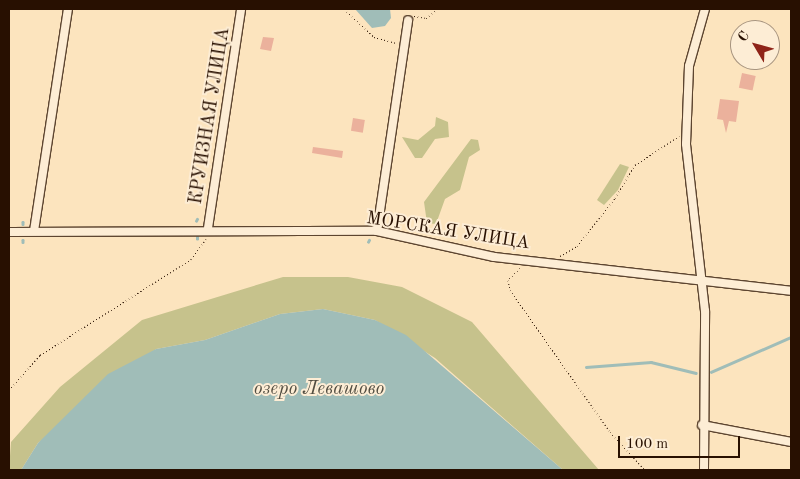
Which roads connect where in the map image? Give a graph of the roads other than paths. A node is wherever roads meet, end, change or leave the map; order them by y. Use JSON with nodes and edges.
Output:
{"nodes":[{"id":1,"x":68,"y":9,"type":"edge"},
{"id":2,"x":241,"y":9,"type":"edge"},
{"id":3,"x":704,"y":9,"type":"edge"},
{"id":4,"x":408,"y":20,"type":"road end"},
{"id":5,"x":208,"y":228,"type":"junction"},
{"id":6,"x":34,"y":231,"type":"junction"},
{"id":7,"x":377,"y":231,"type":"junction"},
{"id":8,"x":9,"y":232,"type":"edge"},
{"id":9,"x":701,"y":278,"type":"junction"},
{"id":10,"x":791,"y":291,"type":"edge"},
{"id":11,"x":702,"y":425,"type":"junction"},
{"id":12,"x":791,"y":442,"type":"edge"},
{"id":13,"x":704,"y":470,"type":"edge"}],
"edges":[{"from":1,"to":6,"type":"street"},
{"from":2,"to":5,"type":"street","name":"КРУИЗНАЯ УЛИЦА"},
{"from":3,"to":9,"type":"street"},
{"from":4,"to":7,"type":"street"},
{"from":5,"to":6,"type":"street","name":"МОРСКАЯ УЛИЦА"},
{"from":5,"to":7,"type":"street","name":"МОРСКАЯ УЛИЦА"},
{"from":6,"to":8,"type":"street","name":"МОРСКАЯ УЛИЦА"},
{"from":7,"to":9,"type":"street","name":"МОРСКАЯ УЛИЦА"},
{"from":9,"to":10,"type":"street","name":"МОРСКАЯ УЛИЦА"},
{"from":9,"to":11,"type":"street"},
{"from":11,"to":12,"type":"street"},
{"from":11,"to":13,"type":"street"}]}
